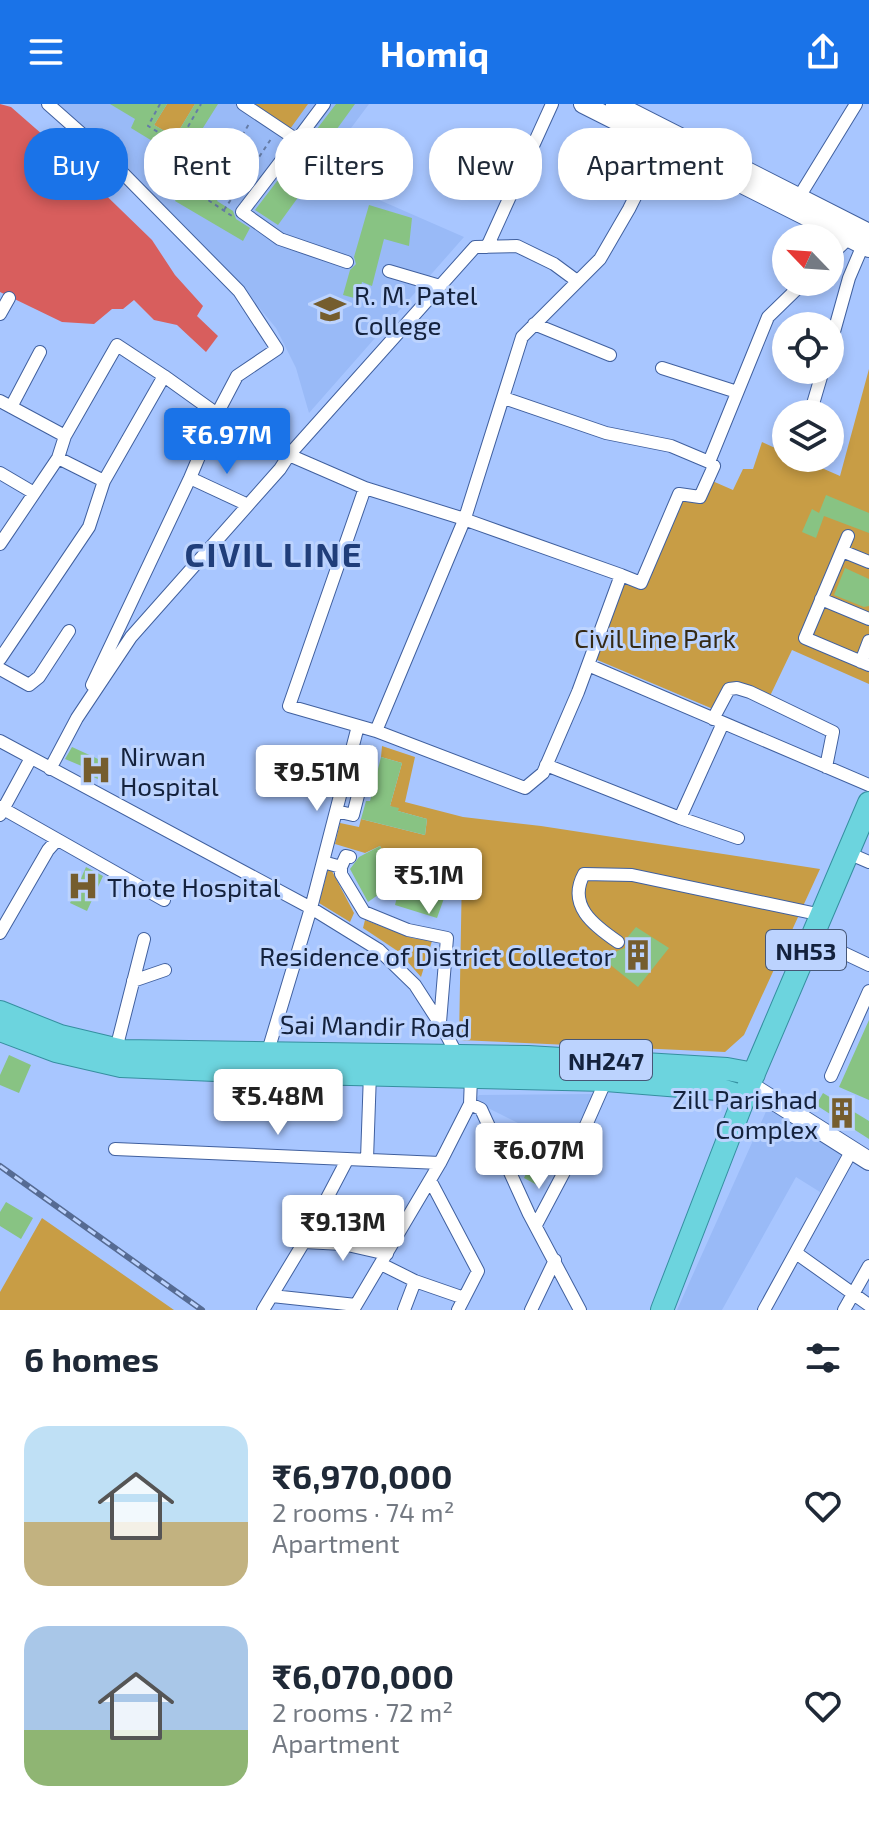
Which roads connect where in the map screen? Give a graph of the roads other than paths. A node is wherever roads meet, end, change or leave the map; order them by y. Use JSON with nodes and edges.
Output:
{"nodes":[{"id":1,"x":48,"y":104,"type":"edge"},
{"id":2,"x":243,"y":104,"type":"edge"},
{"id":3,"x":324,"y":104,"type":"edge"},
{"id":4,"x":552,"y":104,"type":"edge"},
{"id":5,"x":583,"y":104,"type":"edge"},
{"id":6,"x":615,"y":104,"type":"edge"},
{"id":7,"x":856,"y":104,"type":"edge"},
{"id":8,"x":279,"y":128,"type":"edge"},
{"id":9,"x":306,"y":128,"type":"edge"},
{"id":10,"x":637,"y":128,"type":"edge"},
{"id":11,"x":648,"y":128,"type":"edge"},
{"id":12,"x":275,"y":168,"type":"edge"},
{"id":13,"x":752,"y":177,"type":"edge"},
{"id":14,"x":752,"y":184,"type":"edge"},
{"id":15,"x":799,"y":197,"type":"junction"},
{"id":16,"x":634,"y":200,"type":"edge"},
{"id":17,"x":862,"y":240,"type":"edge"},
{"id":18,"x":487,"y":247,"type":"junction"},
{"id":19,"x":844,"y":249,"type":"edge"},
{"id":20,"x":347,"y":262,"type":"dead end"},
{"id":21,"x":389,"y":271,"type":"dead end"},
{"id":22,"x":577,"y":281,"type":"junction"},
{"id":23,"x":440,"y":286,"type":"junction"},
{"id":24,"x":790,"y":296,"type":"edge"},
{"id":25,"x":9,"y":298,"type":"dead end"},
{"id":26,"x":840,"y":312,"type":"edge"},
{"id":27,"x":0,"y":314,"type":"edge"},
{"id":28,"x":534,"y":324,"type":"junction"},
{"id":29,"x":40,"y":352,"type":"dead end"},
{"id":30,"x":610,"y":355,"type":"dead end"},
{"id":31,"x":662,"y":368,"type":"dead end"},
{"id":32,"x":164,"y":376,"type":"junction"},
{"id":33,"x":737,"y":392,"type":"junction"},
{"id":34,"x":504,"y":398,"type":"junction"},
{"id":35,"x":6,"y":404,"type":"edge"},
{"id":36,"x":217,"y":414,"type":"junction"},
{"id":37,"x":65,"y":436,"type":"junction"},
{"id":38,"x":289,"y":455,"type":"junction"},
{"id":39,"x":58,"y":458,"type":"junction"},
{"id":40,"x":709,"y":462,"type":"junction"},
{"id":41,"x":0,"y":473,"type":"edge"},
{"id":42,"x":190,"y":478,"type":"junction"},
{"id":43,"x":104,"y":481,"type":"junction"},
{"id":44,"x":365,"y":488,"type":"junction"},
{"id":45,"x":34,"y":493,"type":"junction"},
{"id":46,"x":248,"y":505,"type":"junction"},
{"id":47,"x":464,"y":520,"type":"junction"},
{"id":48,"x":848,"y":536,"type":"dead end"},
{"id":49,"x":0,"y":544,"type":"edge"},
{"id":50,"x":842,"y":551,"type":"junction"},
{"id":51,"x":869,"y":562,"type":"edge"},
{"id":52,"x":621,"y":575,"type":"junction"},
{"id":53,"x":821,"y":599,"type":"junction"},
{"id":54,"x":869,"y":619,"type":"edge"},
{"id":55,"x":69,"y":631,"type":"dead end"},
{"id":56,"x":869,"y":641,"type":"edge"},
{"id":57,"x":0,"y":659,"type":"edge"},
{"id":58,"x":865,"y":664,"type":"edge"},
{"id":59,"x":588,"y":665,"type":"junction"},
{"id":60,"x":0,"y":669,"type":"edge"},
{"id":61,"x":77,"y":718,"type":"junction"},
{"id":62,"x":718,"y":721,"type":"junction"},
{"id":63,"x":358,"y":726,"type":"junction"},
{"id":64,"x":376,"y":731,"type":"junction"},
{"id":65,"x":0,"y":741,"type":"edge"},
{"id":66,"x":369,"y":752,"type":"dead end"},
{"id":67,"x":31,"y":758,"type":"junction"},
{"id":68,"x":546,"y":765,"type":"junction"},
{"id":69,"x":826,"y":767,"type":"junction"},
{"id":70,"x":50,"y":769,"type":"junction"},
{"id":71,"x":869,"y":785,"type":"edge"},
{"id":72,"x":869,"y":803,"type":"edge"},
{"id":73,"x":1,"y":811,"type":"edge"},
{"id":74,"x":336,"y":811,"type":"junction"},
{"id":75,"x":680,"y":818,"type":"junction"},
{"id":76,"x":738,"y":838,"type":"dead end"},
{"id":77,"x":56,"y":841,"type":"junction"},
{"id":78,"x":848,"y":853,"type":"junction"},
{"id":79,"x":323,"y":862,"type":"junction"},
{"id":80,"x":869,"y":862,"type":"edge"},
{"id":81,"x":164,"y":900,"type":"dead end"},
{"id":82,"x":311,"y":908,"type":"junction"},
{"id":83,"x":365,"y":912,"type":"junction"},
{"id":84,"x":822,"y":915,"type":"junction"},
{"id":85,"x":0,"y":933,"type":"edge"},
{"id":86,"x":356,"y":935,"type":"junction"},
{"id":87,"x":812,"y":938,"type":"junction"},
{"id":88,"x":144,"y":939,"type":"dead end"},
{"id":89,"x":618,"y":942,"type":"dead end"},
{"id":90,"x":869,"y":965,"type":"edge"},
{"id":91,"x":165,"y":970,"type":"dead end"},
{"id":92,"x":133,"y":981,"type":"junction"},
{"id":93,"x":869,"y":991,"type":"edge"},
{"id":94,"x":0,"y":1012,"type":"edge"},
{"id":95,"x":440,"y":1022,"type":"junction"},
{"id":96,"x":0,"y":1030,"type":"edge"},
{"id":97,"x":768,"y":1041,"type":"junction"},
{"id":98,"x":268,"y":1051,"type":"junction"},
{"id":99,"x":114,"y":1057,"type":"junction"},
{"id":100,"x":461,"y":1069,"type":"junction"},
{"id":101,"x":370,"y":1073,"type":"junction"},
{"id":102,"x":831,"y":1076,"type":"dead end"},
{"id":103,"x":722,"y":1079,"type":"junction"},
{"id":104,"x":606,"y":1080,"type":"junction"},
{"id":105,"x":749,"y":1086,"type":"junction"},
{"id":106,"x":470,"y":1104,"type":"junction"},
{"id":107,"x":733,"y":1131,"type":"junction"},
{"id":108,"x":115,"y":1149,"type":"dead end"},
{"id":109,"x":852,"y":1150,"type":"junction"},
{"id":110,"x":367,"y":1159,"type":"junction"},
{"id":111,"x":347,"y":1160,"type":"junction"},
{"id":112,"x":869,"y":1161,"type":"edge"},
{"id":113,"x":440,"y":1163,"type":"junction"},
{"id":114,"x":430,"y":1180,"type":"junction"},
{"id":115,"x":536,"y":1225,"type":"junction"},
{"id":116,"x":304,"y":1242,"type":"junction"},
{"id":117,"x":796,"y":1253,"type":"junction"},
{"id":118,"x":384,"y":1259,"type":"junction"},
{"id":119,"x":555,"y":1260,"type":"junction"},
{"id":120,"x":869,"y":1266,"type":"edge"},
{"id":121,"x":415,"y":1281,"type":"junction"},
{"id":122,"x":853,"y":1295,"type":"junction"},
{"id":123,"x":272,"y":1296,"type":"junction"},
{"id":124,"x":461,"y":1304,"type":"edge"},
{"id":125,"x":869,"y":1305,"type":"edge"},
{"id":126,"x":354,"y":1307,"type":"edge"},
{"id":127,"x":574,"y":1307,"type":"edge"},
{"id":128,"x":263,"y":1310,"type":"edge"},
{"id":129,"x":404,"y":1310,"type":"edge"},
{"id":130,"x":531,"y":1310,"type":"edge"},
{"id":131,"x":662,"y":1310,"type":"edge"},
{"id":132,"x":764,"y":1310,"type":"edge"},
{"id":133,"x":844,"y":1310,"type":"edge"}],
"edges":[{"from":1,"to":36,"type":"street"},
{"from":2,"to":8,"type":"street"},
{"from":3,"to":9,"type":"street"},
{"from":4,"to":18,"type":"street"},
{"from":5,"to":10,"type":"main road"},
{"from":6,"to":11,"type":"main road"},
{"from":7,"to":15,"type":"street"},
{"from":12,"to":20,"type":"street"},
{"from":13,"to":15,"type":"main road"},
{"from":14,"to":17,"type":"main road"},
{"from":15,"to":17,"type":"main road"},
{"from":16,"to":22,"type":"street"},
{"from":17,"to":19,"type":"street"},
{"from":17,"to":26,"type":"street"},
{"from":18,"to":22,"type":"street"},
{"from":18,"to":23,"type":"street"},
{"from":21,"to":23,"type":"street"},
{"from":22,"to":28,"type":"street"},
{"from":23,"to":38,"type":"street"},
{"from":24,"to":33,"type":"street"},
{"from":25,"to":27,"type":"street"},
{"from":28,"to":30,"type":"street"},
{"from":28,"to":34,"type":"street"},
{"from":29,"to":35,"type":"street"},
{"from":31,"to":33,"type":"street"},
{"from":32,"to":36,"type":"street"},
{"from":32,"to":37,"type":"street"},
{"from":32,"to":43,"type":"street"},
{"from":33,"to":40,"type":"street"},
{"from":34,"to":40,"type":"street"},
{"from":34,"to":47,"type":"street"},
{"from":35,"to":37,"type":"street"},
{"from":36,"to":38,"type":"street"},
{"from":36,"to":42,"type":"street"},
{"from":37,"to":39,"type":"street"},
{"from":38,"to":44,"type":"street"},
{"from":38,"to":46,"type":"street"},
{"from":39,"to":43,"type":"street"},
{"from":39,"to":45,"type":"street"},
{"from":40,"to":52,"type":"street"},
{"from":41,"to":45,"type":"street"},
{"from":42,"to":46,"type":"street"},
{"from":42,"to":61,"type":"street"},
{"from":43,"to":57,"type":"street"},
{"from":44,"to":47,"type":"street"},
{"from":44,"to":63,"type":"street"},
{"from":45,"to":49,"type":"street"},
{"from":46,"to":61,"type":"street"},
{"from":47,"to":52,"type":"street"},
{"from":47,"to":64,"type":"street"},
{"from":48,"to":50,"type":"street"},
{"from":50,"to":51,"type":"street"},
{"from":50,"to":53,"type":"street"},
{"from":52,"to":59,"type":"street"},
{"from":53,"to":54,"type":"street"},
{"from":53,"to":58,"type":"street"},
{"from":55,"to":60,"type":"street"},
{"from":56,"to":58,"type":"street"},
{"from":59,"to":62,"type":"street"},
{"from":59,"to":68,"type":"street"},
{"from":61,"to":70,"type":"street"},
{"from":62,"to":69,"type":"street"},
{"from":62,"to":69,"type":"street"},
{"from":62,"to":75,"type":"street"},
{"from":63,"to":64,"type":"street"},
{"from":63,"to":74,"type":"street"},
{"from":64,"to":68,"type":"street"},
{"from":65,"to":67,"type":"street"},
{"from":66,"to":74,"type":"street"},
{"from":67,"to":70,"type":"street"},
{"from":67,"to":73,"type":"street"},
{"from":68,"to":75,"type":"street"},
{"from":69,"to":71,"type":"street"},
{"from":70,"to":82,"type":"street"},
{"from":72,"to":78,"type":"highway","number":"NH53"},
{"from":73,"to":77,"type":"street"},
{"from":74,"to":79,"type":"street"},
{"from":75,"to":76,"type":"street"},
{"from":77,"to":81,"type":"street"},
{"from":77,"to":85,"type":"street"},
{"from":78,"to":80,"type":"street"},
{"from":78,"to":84,"type":"highway","number":"NH53"},
{"from":79,"to":82,"type":"street"},
{"from":79,"to":83,"type":"street"},
{"from":82,"to":86,"type":"street"},
{"from":82,"to":98,"type":"street"},
{"from":83,"to":86,"type":"street"},
{"from":83,"to":95,"type":"street"},
{"from":84,"to":87,"type":"highway","number":"NH53"},
{"from":84,"to":89,"type":"street"},
{"from":86,"to":95,"type":"street"},
{"from":87,"to":90,"type":"street"},
{"from":87,"to":97,"type":"highway","number":"NH53"},
{"from":88,"to":92,"type":"street"},
{"from":91,"to":92,"type":"street"},
{"from":92,"to":99,"type":"street"},
{"from":93,"to":102,"type":"street"},
{"from":94,"to":99,"type":"highway","name":"Sai Mandir Road","number":"NH247"},
{"from":95,"to":100,"type":"street"},
{"from":96,"to":99,"type":"highway","name":"Sai Mandir Road","number":"NH247"},
{"from":97,"to":103,"type":"highway"},
{"from":97,"to":105,"type":"highway","number":"NH53"},
{"from":98,"to":99,"type":"highway","name":"Sai Mandir Road","number":"NH247"},
{"from":98,"to":100,"type":"highway","name":"Sai Mandir Road","number":"NH247"},
{"from":99,"to":101,"type":"highway","name":"Sai Mandir Road","number":"NH247"},
{"from":100,"to":101,"type":"highway","name":"Sai Mandir Road","number":"NH247"},
{"from":100,"to":103,"type":"highway","name":"Sai Mandir Road","number":"NH247"},
{"from":100,"to":104,"type":"highway","name":"Sai Mandir Road","number":"NH247"},
{"from":100,"to":106,"type":"street"},
{"from":101,"to":110,"type":"street"},
{"from":103,"to":104,"type":"highway","name":"Sai Mandir Road","number":"NH247"},
{"from":103,"to":105,"type":"highway","name":"Sai Mandir Road","number":"NH247"},
{"from":103,"to":107,"type":"highway"},
{"from":104,"to":115,"type":"street"},
{"from":105,"to":107,"type":"highway","number":"NH53"},
{"from":105,"to":109,"type":"main road"},
{"from":106,"to":113,"type":"street"},
{"from":106,"to":115,"type":"street"},
{"from":107,"to":131,"type":"highway","number":"NH53"},
{"from":108,"to":111,"type":"street"},
{"from":109,"to":112,"type":"main road"},
{"from":109,"to":117,"type":"street"},
{"from":110,"to":111,"type":"street"},
{"from":110,"to":113,"type":"street"},
{"from":111,"to":116,"type":"street"},
{"from":113,"to":114,"type":"street"},
{"from":114,"to":118,"type":"street"},
{"from":114,"to":124,"type":"street"},
{"from":115,"to":119,"type":"street"},
{"from":116,"to":118,"type":"street"},
{"from":116,"to":123,"type":"street"},
{"from":117,"to":122,"type":"street"},
{"from":117,"to":132,"type":"street"},
{"from":118,"to":121,"type":"street"},
{"from":118,"to":126,"type":"street"},
{"from":119,"to":127,"type":"street"},
{"from":119,"to":130,"type":"street"},
{"from":120,"to":122,"type":"street"},
{"from":121,"to":124,"type":"street"},
{"from":121,"to":129,"type":"street"},
{"from":122,"to":125,"type":"street"},
{"from":122,"to":133,"type":"street"},
{"from":123,"to":126,"type":"street"},
{"from":123,"to":128,"type":"street"}]}
